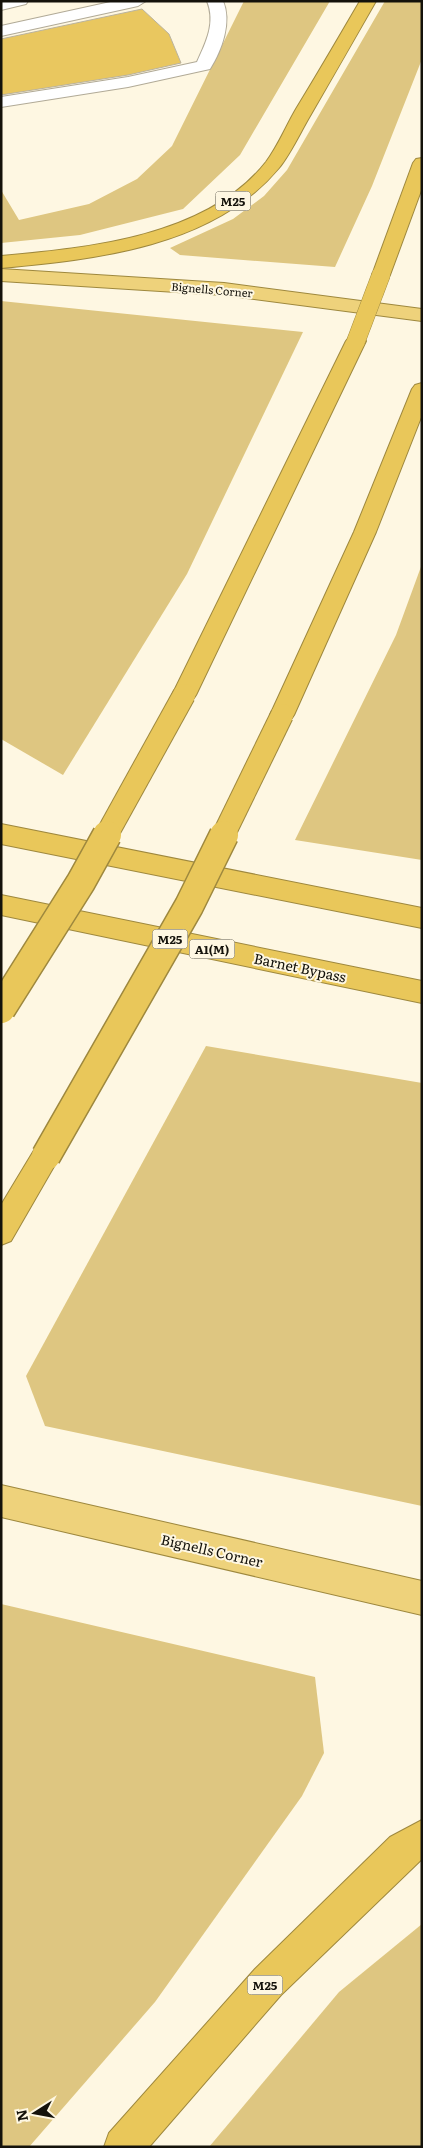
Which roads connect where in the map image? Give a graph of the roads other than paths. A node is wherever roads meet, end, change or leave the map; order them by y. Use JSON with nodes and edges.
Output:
{"nodes":[{"id":1,"x":20,"y":1,"type":"edge"},
{"id":2,"x":138,"y":1,"type":"edge"},
{"id":3,"x":215,"y":1,"type":"edge"},
{"id":4,"x":368,"y":1,"type":"edge"},
{"id":5,"x":1,"y":5,"type":"edge"},
{"id":6,"x":1,"y":31,"type":"edge"},
{"id":7,"x":1,"y":102,"type":"edge"},
{"id":8,"x":422,"y":163,"type":"edge"},
{"id":9,"x":1,"y":262,"type":"edge"},
{"id":10,"x":1,"y":275,"type":"edge"},
{"id":11,"x":422,"y":315,"type":"edge"},
{"id":12,"x":422,"y":389,"type":"edge"},
{"id":13,"x":1,"y":834,"type":"edge"},
{"id":14,"x":1,"y":905,"type":"edge"},
{"id":15,"x":422,"y":918,"type":"edge"},
{"id":16,"x":422,"y":992,"type":"edge"},
{"id":17,"x":1,"y":1009,"type":"edge"},
{"id":18,"x":1,"y":1232,"type":"edge"},
{"id":19,"x":1,"y":1501,"type":"edge"},
{"id":20,"x":422,"y":1598,"type":"edge"},
{"id":21,"x":422,"y":1838,"type":"edge"},
{"id":22,"x":123,"y":2147,"type":"edge"}],
"edges":[{"from":1,"to":5,"type":"lane"},
{"from":2,"to":6,"type":"lane"},
{"from":3,"to":7,"type":"lane"},
{"from":4,"to":9,"type":"highway","number":"M25"},
{"from":8,"to":17,"type":"highway","bridge":true},
{"from":10,"to":11,"type":"highway","name":"Bignells Corner"},
{"from":12,"to":18,"type":"highway","number":"M25","bridge":true},
{"from":13,"to":15,"type":"highway"},
{"from":14,"to":16,"type":"highway","name":"Barnet Bypass","number":"A1(M)"},
{"from":19,"to":20,"type":"highway","name":"Bignells Corner"},
{"from":21,"to":22,"type":"highway","number":"M25"}]}
